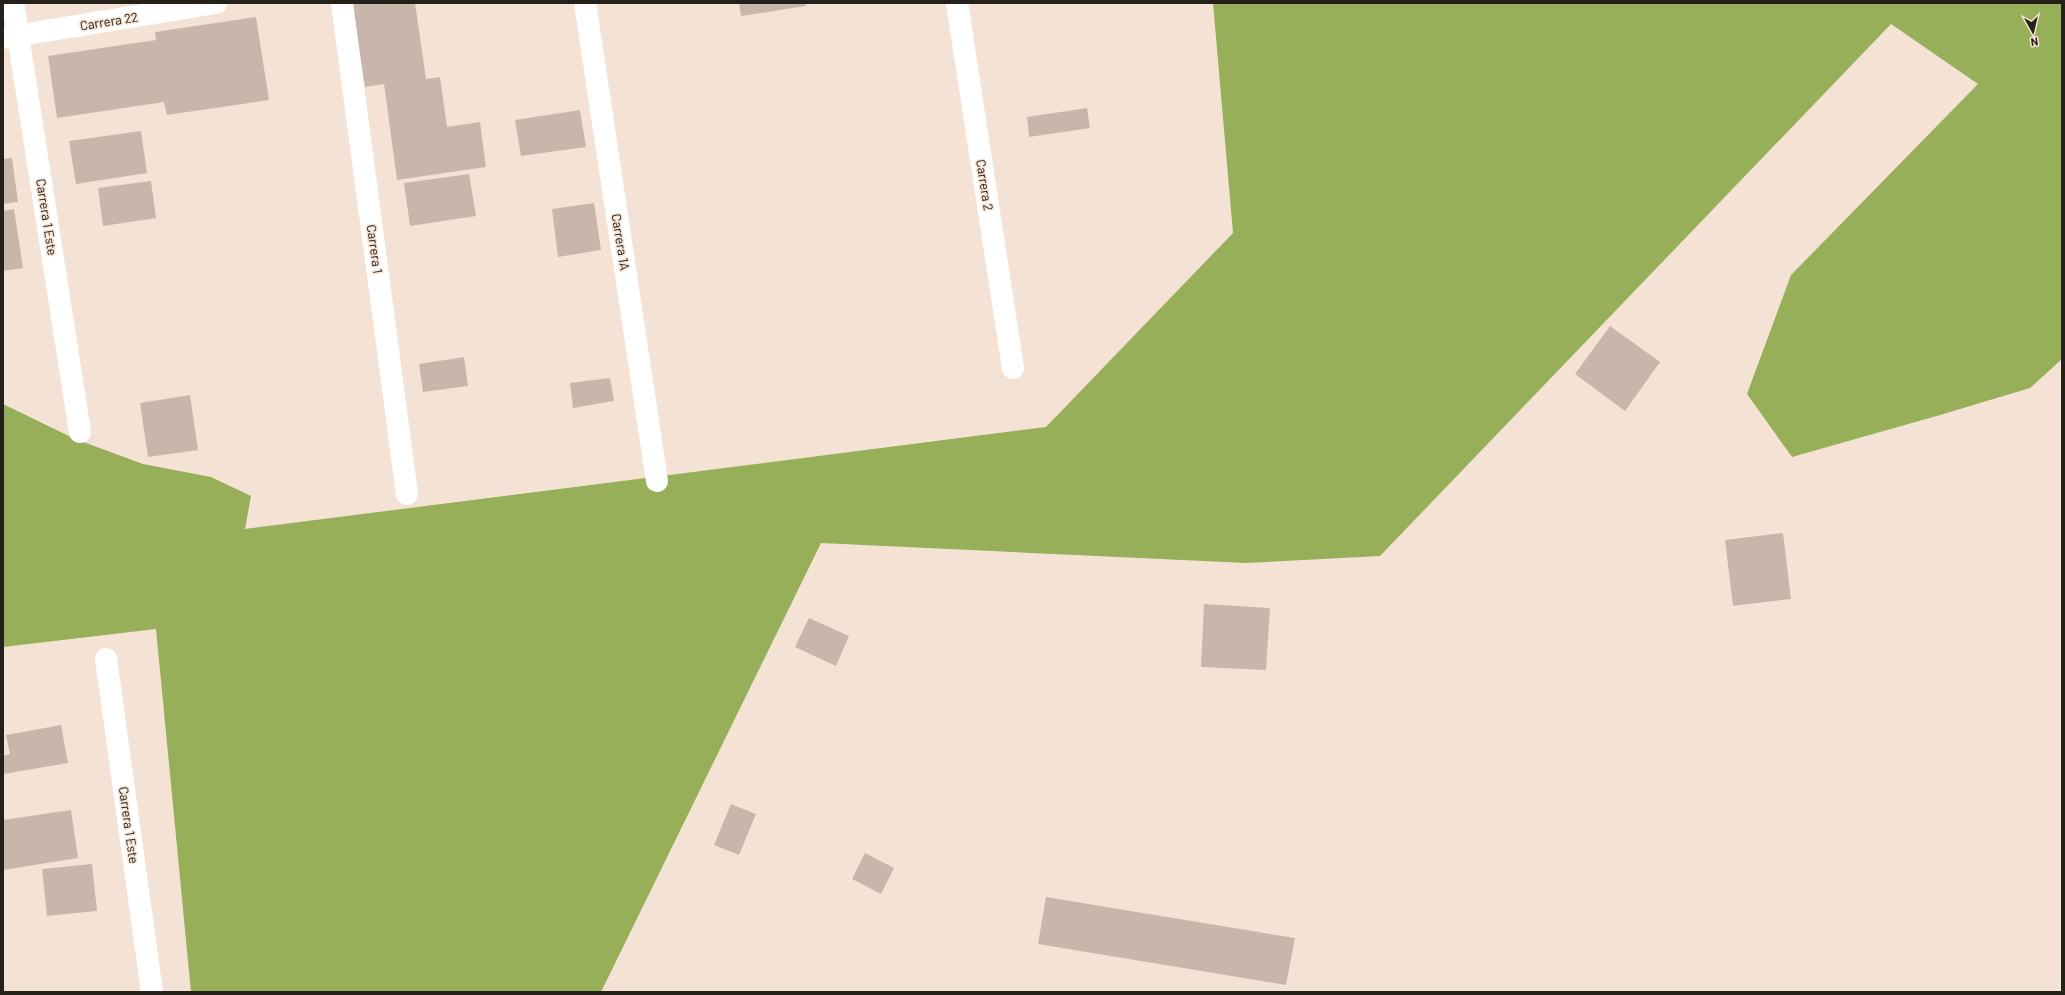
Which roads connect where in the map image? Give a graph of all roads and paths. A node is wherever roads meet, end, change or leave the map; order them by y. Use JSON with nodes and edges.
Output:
{"nodes":[{"id":1,"x":13,"y":3,"type":"edge"},
{"id":2,"x":216,"y":3,"type":"edge"},
{"id":3,"x":342,"y":3,"type":"edge"},
{"id":4,"x":584,"y":3,"type":"edge"},
{"id":5,"x":957,"y":3,"type":"edge"},
{"id":6,"x":11,"y":37,"type":"edge"},
{"id":7,"x":1013,"y":368,"type":"dead end"},
{"id":8,"x":80,"y":432,"type":"dead end"},
{"id":9,"x":657,"y":481,"type":"dead end"},
{"id":10,"x":407,"y":494,"type":"dead end"},
{"id":11,"x":106,"y":659,"type":"dead end"},
{"id":12,"x":152,"y":992,"type":"edge"}],
"edges":[{"from":1,"to":6,"type":"street","name":"Carrera 1 Este"},
{"from":2,"to":6,"type":"street","name":"Carrera 22"},
{"from":3,"to":10,"type":"street","name":"Carrera 1"},
{"from":4,"to":9,"type":"street","name":"Carrera 1A"},
{"from":5,"to":7,"type":"street","name":"Carrera 2"},
{"from":6,"to":8,"type":"street","name":"Carrera 1 Este"},
{"from":11,"to":12,"type":"street","name":"Carrera 1 Este"}]}
